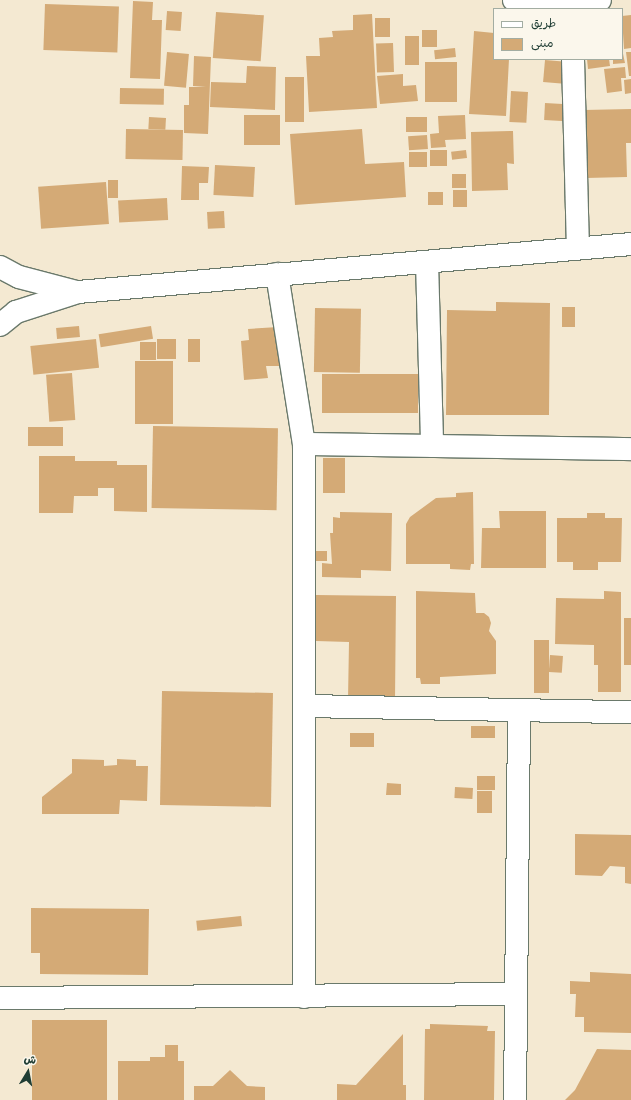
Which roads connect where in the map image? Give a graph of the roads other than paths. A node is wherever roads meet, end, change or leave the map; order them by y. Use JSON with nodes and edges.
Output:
{"nodes":[{"id":1,"x":514,"y":0,"type":"edge"},
{"id":2,"x":600,"y":0,"type":"edge"},
{"id":3,"x":572,"y":4,"type":"edge"},
{"id":4,"x":574,"y":60,"type":"edge"},
{"id":5,"x":631,"y":244,"type":"edge"},
{"id":6,"x":578,"y":248,"type":"junction"},
{"id":7,"x":427,"y":262,"type":"junction"},
{"id":8,"x":0,"y":268,"type":"edge"},
{"id":9,"x":277,"y":274,"type":"junction"},
{"id":10,"x":78,"y":292,"type":"junction"},
{"id":11,"x":0,"y":324,"type":"edge"},
{"id":12,"x":304,"y":444,"type":"junction"},
{"id":13,"x":432,"y":446,"type":"junction"},
{"id":14,"x":631,"y":449,"type":"edge"},
{"id":15,"x":305,"y":706,"type":"junction"},
{"id":16,"x":519,"y":710,"type":"junction"},
{"id":17,"x":631,"y":712,"type":"edge"},
{"id":18,"x":516,"y":994,"type":"junction"},
{"id":19,"x":304,"y":996,"type":"junction"},
{"id":20,"x":0,"y":998,"type":"edge"},
{"id":21,"x":515,"y":1100,"type":"edge"}],
"edges":[{"from":1,"to":3,"type":"street"},
{"from":2,"to":3,"type":"street"},
{"from":4,"to":6,"type":"street"},
{"from":5,"to":6,"type":"street"},
{"from":6,"to":7,"type":"street"},
{"from":7,"to":9,"type":"street"},
{"from":7,"to":13,"type":"street"},
{"from":8,"to":10,"type":"street"},
{"from":9,"to":10,"type":"street"},
{"from":9,"to":12,"type":"street"},
{"from":10,"to":11,"type":"street"},
{"from":12,"to":13,"type":"street"},
{"from":12,"to":15,"type":"street"},
{"from":13,"to":14,"type":"street"},
{"from":15,"to":16,"type":"street"},
{"from":15,"to":19,"type":"street"},
{"from":16,"to":17,"type":"street"},
{"from":16,"to":18,"type":"street"},
{"from":18,"to":19,"type":"street"},
{"from":18,"to":21,"type":"street"},
{"from":19,"to":20,"type":"street"}]}
